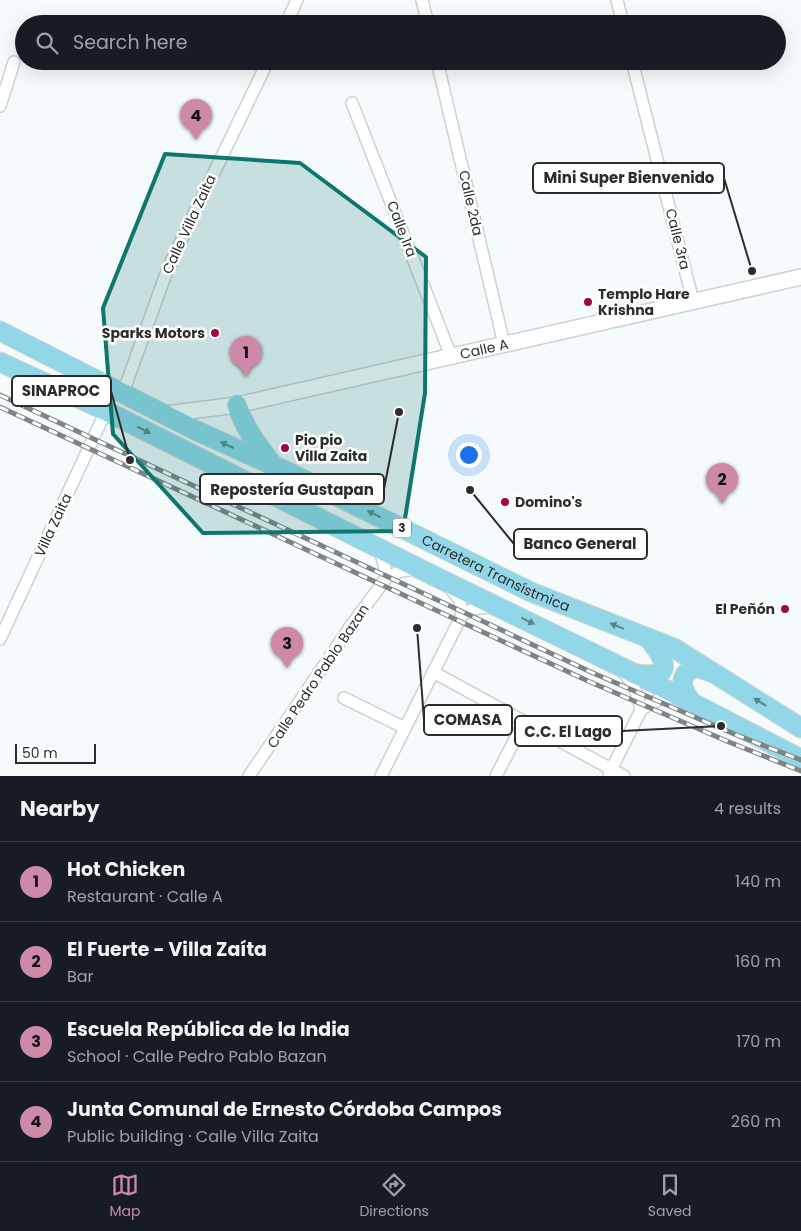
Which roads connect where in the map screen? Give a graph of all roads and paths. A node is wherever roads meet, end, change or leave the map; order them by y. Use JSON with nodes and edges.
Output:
{"nodes":[{"id":1,"x":297,"y":0,"type":"edge"},
{"id":2,"x":422,"y":0,"type":"edge"},
{"id":3,"x":617,"y":0,"type":"edge"},
{"id":4,"x":290,"y":15,"type":"edge"},
{"id":5,"x":426,"y":15,"type":"edge"},
{"id":6,"x":621,"y":15,"type":"edge"},
{"id":7,"x":14,"y":62,"type":"dead end"},
{"id":8,"x":264,"y":70,"type":"edge"},
{"id":9,"x":439,"y":70,"type":"edge"},
{"id":10,"x":634,"y":70,"type":"edge"},
{"id":11,"x":352,"y":103,"type":"dead end"},
{"id":12,"x":0,"y":106,"type":"edge"},
{"id":13,"x":801,"y":277,"type":"edge"},
{"id":14,"x":693,"y":301,"type":"junction"},
{"id":15,"x":0,"y":331,"type":"edge"},
{"id":16,"x":504,"y":344,"type":"junction"},
{"id":17,"x":451,"y":356,"type":"junction"},
{"id":18,"x":0,"y":362,"type":"edge"},
{"id":19,"x":123,"y":393,"type":"junction"},
{"id":20,"x":238,"y":405,"type":"junction"},
{"id":21,"x":106,"y":411,"type":"junction"},
{"id":22,"x":166,"y":414,"type":"junction"},
{"id":23,"x":273,"y":465,"type":"junction"},
{"id":24,"x":375,"y":545,"type":"junction"},
{"id":25,"x":424,"y":571,"type":"junction"},
{"id":26,"x":387,"y":577,"type":"junction"},
{"id":27,"x":442,"y":580,"type":"junction"},
{"id":28,"x":496,"y":606,"type":"junction"},
{"id":29,"x":462,"y":615,"type":"junction"},
{"id":30,"x":0,"y":639,"type":"edge"},
{"id":31,"x":649,"y":639,"type":"junction"},
{"id":32,"x":616,"y":665,"type":"junction"},
{"id":33,"x":433,"y":672,"type":"junction"},
{"id":34,"x":710,"y":672,"type":"junction"},
{"id":35,"x":636,"y":674,"type":"junction"},
{"id":36,"x":344,"y":698,"type":"dead end"},
{"id":37,"x":689,"y":701,"type":"junction"},
{"id":38,"x":641,"y":710,"type":"junction"},
{"id":39,"x":524,"y":722,"type":"junction"},
{"id":40,"x":405,"y":728,"type":"junction"},
{"id":41,"x":801,"y":728,"type":"edge"},
{"id":42,"x":801,"y":759,"type":"edge"},
{"id":43,"x":610,"y":773,"type":"edge"},
{"id":44,"x":249,"y":776,"type":"edge"},
{"id":45,"x":381,"y":776,"type":"edge"},
{"id":46,"x":496,"y":776,"type":"edge"},
{"id":47,"x":624,"y":776,"type":"edge"}],
"edges":[{"from":1,"to":4,"type":"street"},
{"from":2,"to":5,"type":"street"},
{"from":3,"to":6,"type":"street"},
{"from":7,"to":12,"type":"street"},
{"from":8,"to":19,"type":"street","name":"Calle Villa Zaita"},
{"from":9,"to":16,"type":"street","name":"Calle 2da"},
{"from":10,"to":14,"type":"street","name":"Calle 3ra"},
{"from":11,"to":17,"type":"street","name":"Calle 1ra"},
{"from":13,"to":14,"type":"street","name":"Calle A"},
{"from":14,"to":16,"type":"street","name":"Calle A"},
{"from":15,"to":19,"type":"main road","name":"Carretera Transístmica","number":"3"},
{"from":16,"to":17,"type":"street","name":"Calle A"},
{"from":17,"to":20,"type":"street","name":"Calle A"},
{"from":18,"to":21,"type":"main road","name":"Carretera Transístmica","number":"3"},
{"from":19,"to":22,"type":"main road","name":"Carretera Transístmica","number":"3"},
{"from":20,"to":22,"type":"street","name":"Calle A"},
{"from":20,"to":23,"type":"main road"},
{"from":21,"to":24,"type":"main road","name":"Carretera Transístmica","number":"3","one_way":true},
{"from":21,"to":30,"type":"street","name":"Villa Zaita"},
{"from":23,"to":22,"type":"main road","name":"Carretera Transístmica","number":"3","one_way":true},
{"from":31,"to":23,"type":"main road","name":"Carretera Transístmica","number":"3","one_way":true},
{"from":24,"to":25,"type":"main road","name":"Carretera Transístmica","number":"3"},
{"from":24,"to":26,"type":"street"},
{"from":25,"to":26,"type":"street"},
{"from":25,"to":27,"type":"main road","name":"Carretera Transístmica","number":"3"},
{"from":26,"to":44,"type":"street","name":"Calle Pedro Pablo Bazan"},
{"from":27,"to":28,"type":"main road","name":"Carretera Transístmica","number":"3"},
{"from":27,"to":29,"type":"street"},
{"from":28,"to":29,"type":"street"},
{"from":28,"to":32,"type":"main road","name":"Carretera Transístmica","number":"3","one_way":true},
{"from":29,"to":33,"type":"street"},
{"from":31,"to":34,"type":"main road","name":"Carretera Transístmica","number":"3"},
{"from":31,"to":35,"type":"main road"},
{"from":32,"to":35,"type":"main road","name":"Carretera Transístmica","number":"3"},
{"from":32,"to":38,"type":"street"},
{"from":33,"to":39,"type":"street"},
{"from":33,"to":40,"type":"street"},
{"from":34,"to":37,"type":"main road"},
{"from":41,"to":34,"type":"main road","name":"Carretera Transístmica","number":"3","one_way":true},
{"from":35,"to":37,"type":"main road","name":"Carretera Transístmica","number":"3"},
{"from":36,"to":40,"type":"street"},
{"from":37,"to":38,"type":"street"},
{"from":37,"to":42,"type":"main road","name":"Carretera Transístmica","number":"3"},
{"from":38,"to":43,"type":"street"},
{"from":39,"to":43,"type":"street"},
{"from":39,"to":46,"type":"street"},
{"from":40,"to":45,"type":"street"},
{"from":43,"to":47,"type":"street"}]}
